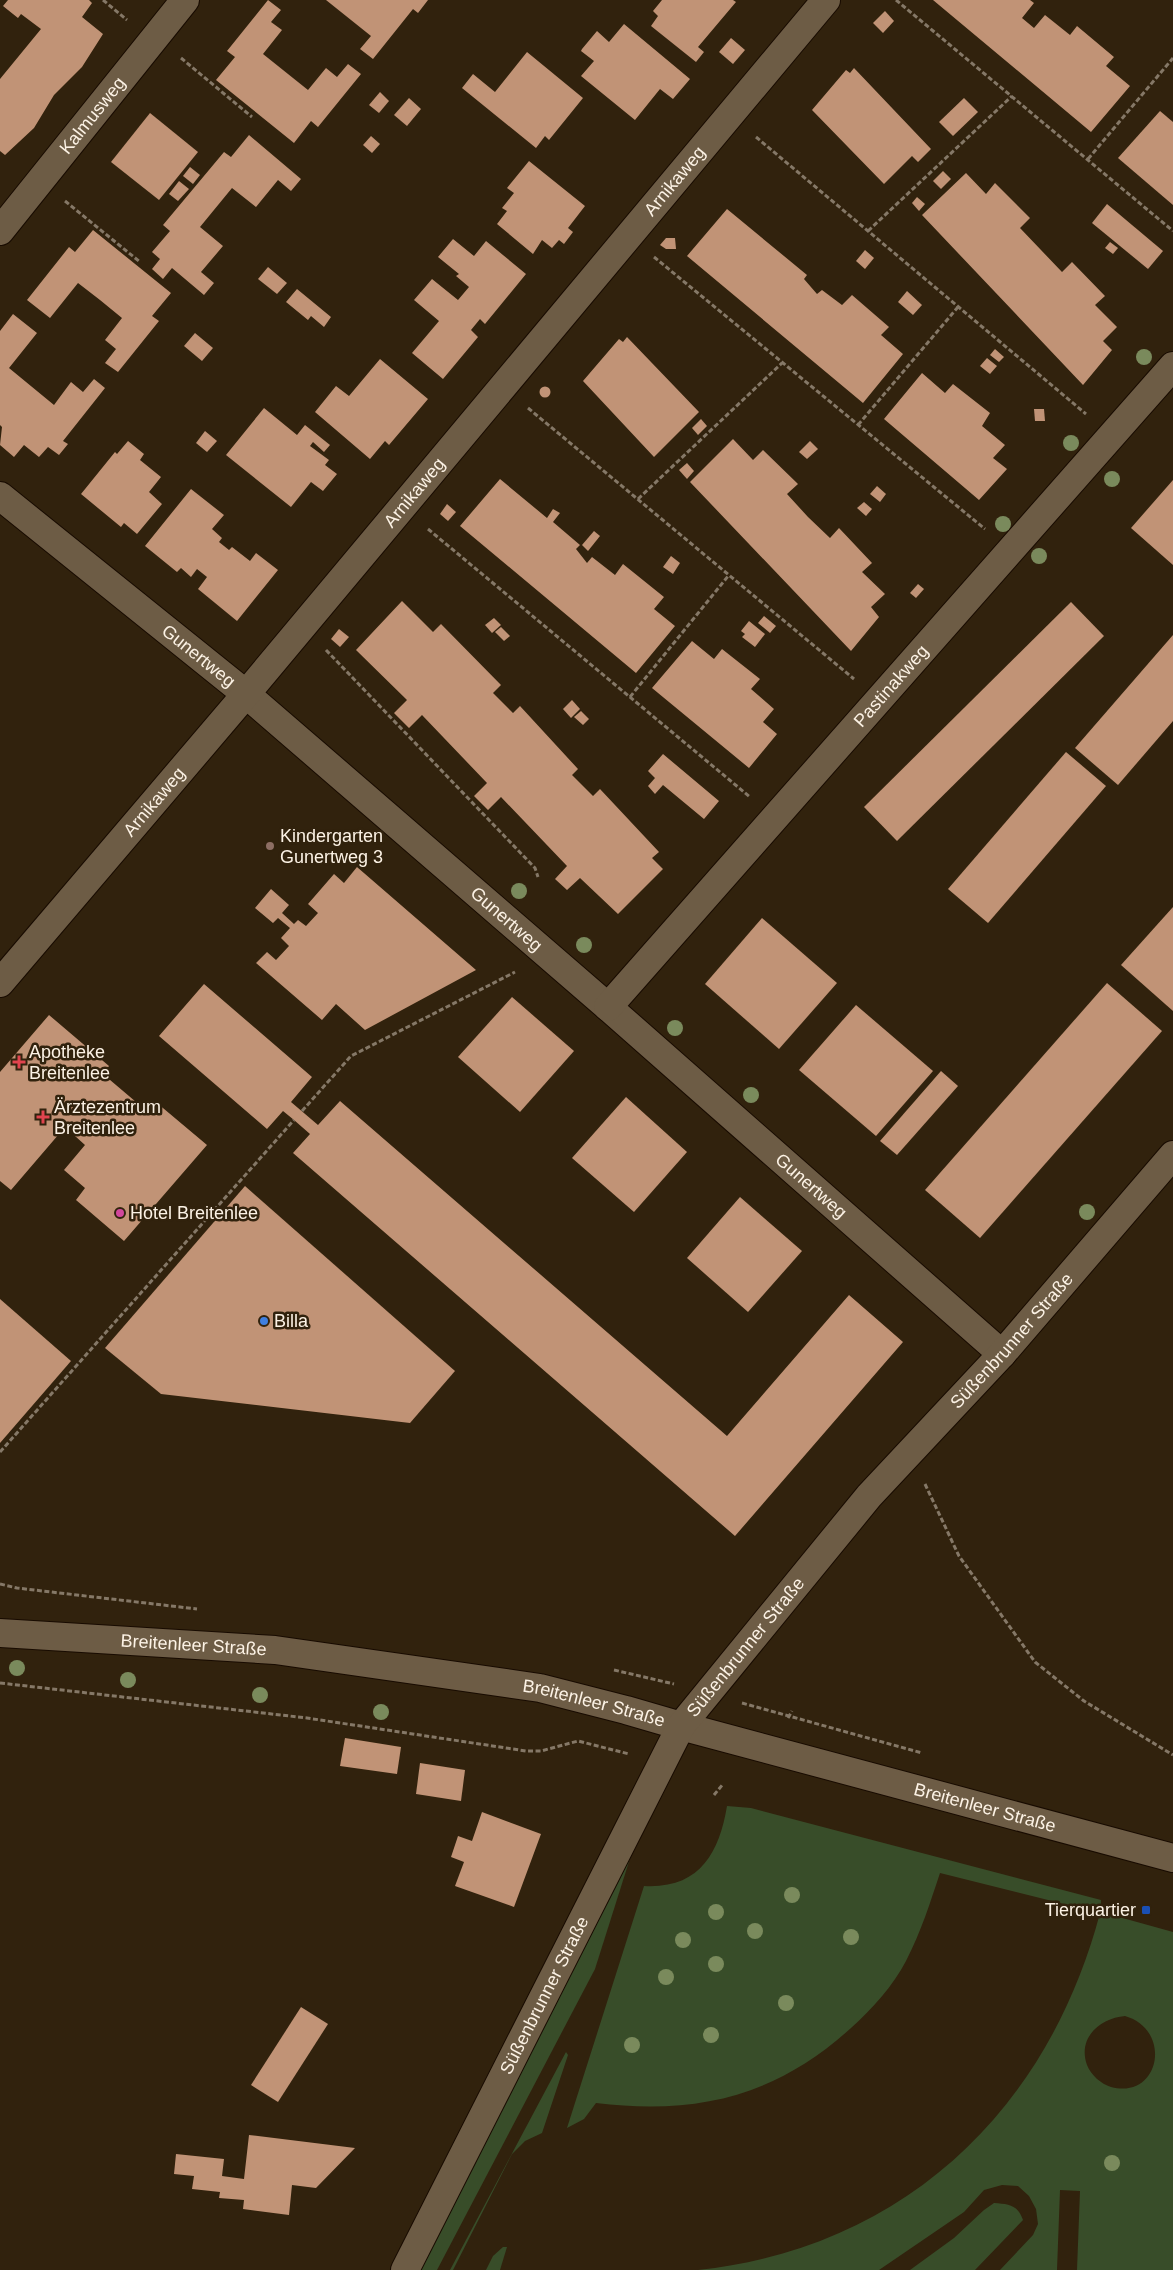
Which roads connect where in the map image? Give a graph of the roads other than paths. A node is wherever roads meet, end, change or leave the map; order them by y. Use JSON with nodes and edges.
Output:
{"nodes":[{"id":1,"x":186,"y":0,"type":"edge"},
{"id":2,"x":826,"y":0,"type":"edge"},
{"id":3,"x":0,"y":231,"type":"edge"},
{"id":4,"x":1173,"y":366,"type":"edge"},
{"id":5,"x":0,"y":496,"type":"edge"},
{"id":6,"x":246,"y":694,"type":"junction"},
{"id":7,"x":0,"y":983,"type":"edge"},
{"id":8,"x":608,"y":1007,"type":"junction"},
{"id":9,"x":1173,"y":1154,"type":"edge"},
{"id":10,"x":1002,"y":1354,"type":"junction"},
{"id":11,"x":0,"y":1633,"type":"edge"},
{"id":12,"x":681,"y":1726,"type":"junction"},
{"id":13,"x":1173,"y":1858,"type":"edge"},
{"id":14,"x":405,"y":2270,"type":"edge"}],
"edges":[{"from":1,"to":3,"type":"street","name":"Kalmusweg"},
{"from":2,"to":6,"type":"street","name":"Arnikaweg"},
{"from":4,"to":8,"type":"street","name":"Pastinakweg"},
{"from":5,"to":6,"type":"street","name":"Gunertweg"},
{"from":6,"to":7,"type":"street","name":"Arnikaweg"},
{"from":6,"to":8,"type":"street","name":"Gunertweg"},
{"from":8,"to":10,"type":"street","name":"Gunertweg"},
{"from":9,"to":10,"type":"street","name":"Süßenbrunner Straße"},
{"from":10,"to":12,"type":"street","name":"Süßenbrunner Straße"},
{"from":11,"to":12,"type":"street","name":"Breitenleer Straße"},
{"from":12,"to":13,"type":"street","name":"Breitenleer Straße"},
{"from":12,"to":14,"type":"street","name":"Süßenbrunner Straße"}]}
